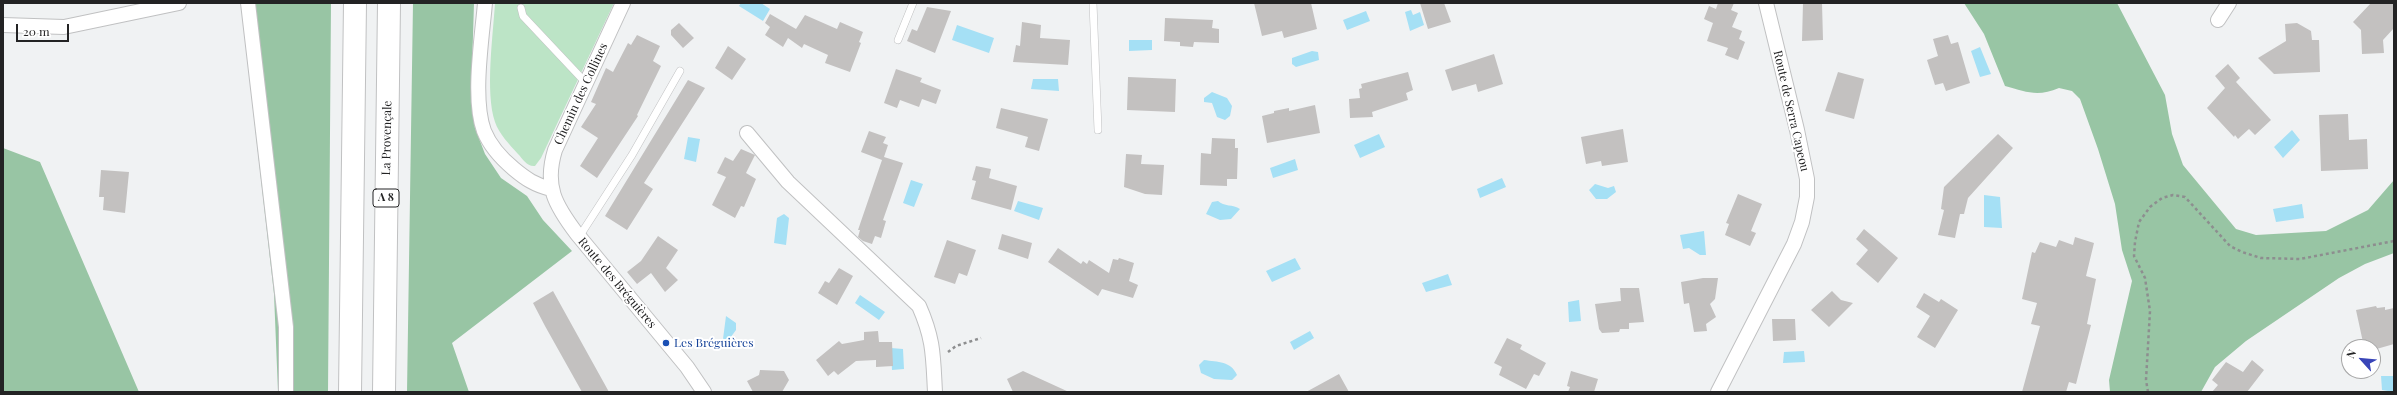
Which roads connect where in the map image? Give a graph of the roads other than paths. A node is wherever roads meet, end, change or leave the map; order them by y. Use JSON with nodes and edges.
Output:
{"nodes":[{"id":1,"x":179,"y":3,"type":"edge"},
{"id":2,"x":248,"y":3,"type":"edge"},
{"id":3,"x":355,"y":3,"type":"edge"},
{"id":4,"x":389,"y":3,"type":"edge"},
{"id":5,"x":485,"y":3,"type":"edge"},
{"id":6,"x":624,"y":3,"type":"edge"},
{"id":7,"x":913,"y":3,"type":"edge"},
{"id":8,"x":1092,"y":3,"type":"edge"},
{"id":9,"x":1766,"y":3,"type":"edge"},
{"id":10,"x":2229,"y":3,"type":"edge"},
{"id":11,"x":521,"y":8,"type":"dead end"},
{"id":12,"x":2218,"y":20,"type":"dead end"},
{"id":13,"x":3,"y":25,"type":"edge"},
{"id":14,"x":898,"y":40,"type":"dead end"},
{"id":15,"x":680,"y":71,"type":"dead end"},
{"id":16,"x":586,"y":82,"type":"junction"},
{"id":17,"x":1098,"y":130,"type":"dead end"},
{"id":18,"x":747,"y":133,"type":"dead end"},
{"id":19,"x":551,"y":189,"type":"junction"},
{"id":20,"x":579,"y":238,"type":"junction"},
{"id":21,"x":286,"y":392,"type":"edge"},
{"id":22,"x":350,"y":392,"type":"edge"},
{"id":23,"x":384,"y":392,"type":"edge"},
{"id":24,"x":704,"y":392,"type":"edge"},
{"id":25,"x":935,"y":392,"type":"edge"},
{"id":26,"x":1718,"y":392,"type":"edge"}],
"edges":[{"from":1,"to":13,"type":"street"},
{"from":2,"to":21,"type":"street"},
{"from":3,"to":22,"type":"highway"},
{"from":4,"to":23,"type":"highway","name":"La Provençale","number":"A 8"},
{"from":5,"to":19,"type":"street"},
{"from":6,"to":16,"type":"street","name":"Chemin des Collines"},
{"from":7,"to":14,"type":"lane"},
{"from":8,"to":17,"type":"lane"},
{"from":9,"to":26,"type":"street","name":"Route de Serra Capeou"},
{"from":10,"to":12,"type":"street"},
{"from":11,"to":16,"type":"lane"},
{"from":15,"to":20,"type":"lane"},
{"from":16,"to":19,"type":"street","name":"Chemin des Collines"},
{"from":18,"to":25,"type":"street"},
{"from":19,"to":20,"type":"street","name":"Route des Bréguières"},
{"from":20,"to":24,"type":"street","name":"Route des Bréguières"}]}
